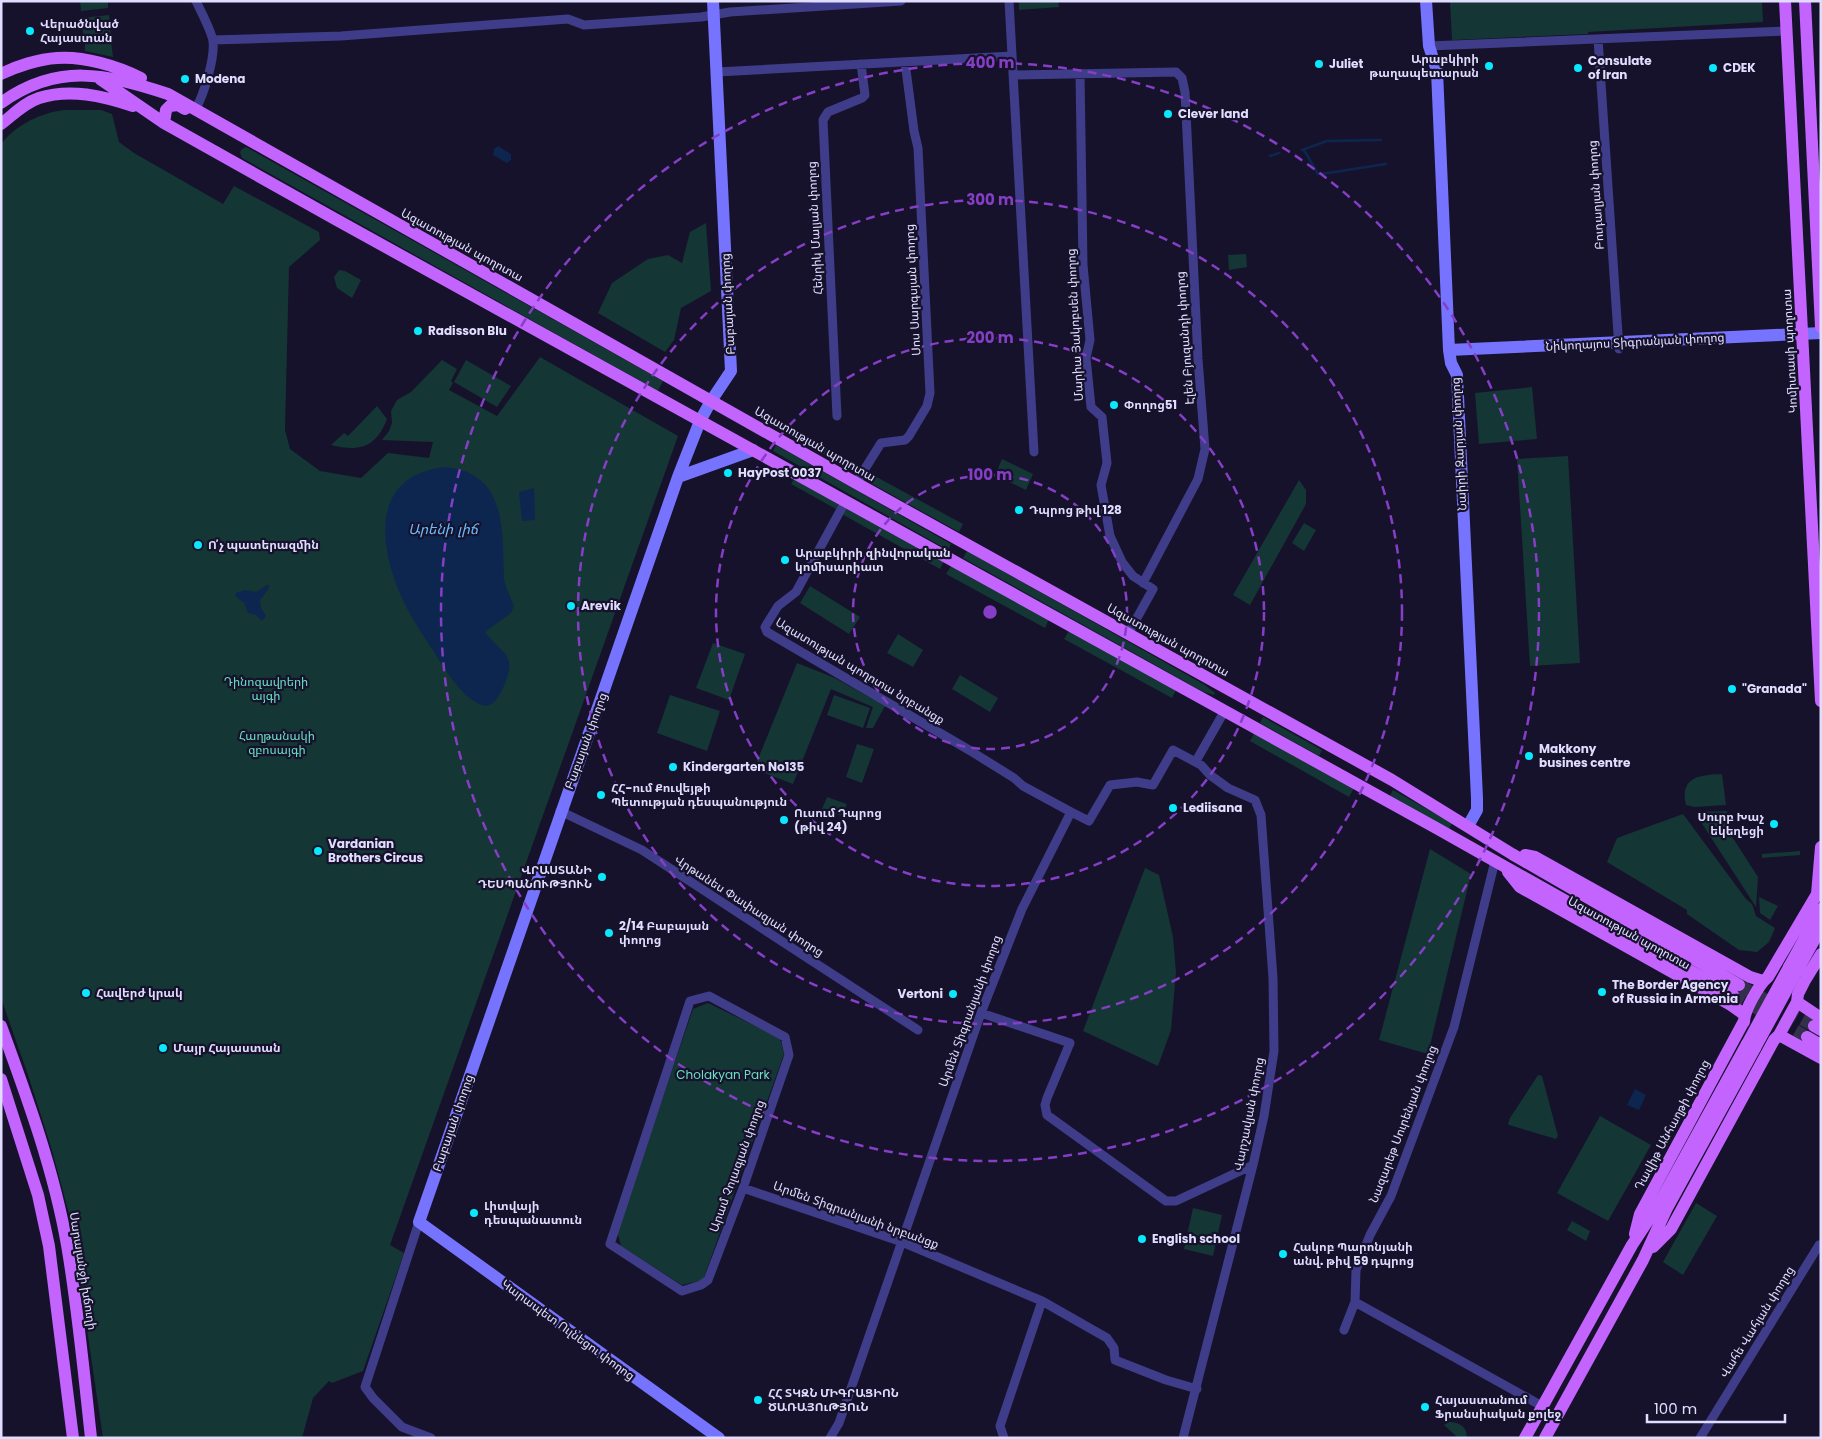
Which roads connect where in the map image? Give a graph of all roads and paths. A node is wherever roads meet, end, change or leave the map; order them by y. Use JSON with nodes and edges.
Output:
{"nodes":[{"id":1,"x":196,"y":1,"type":"edge"},
{"id":2,"x":901,"y":1,"type":"edge"},
{"id":3,"x":1009,"y":1,"type":"edge"},
{"id":4,"x":1426,"y":1,"type":"edge"},
{"id":5,"x":1434,"y":1,"type":"edge"},
{"id":6,"x":1785,"y":1,"type":"edge"},
{"id":7,"x":1805,"y":1,"type":"edge"},
{"id":8,"x":713,"y":7,"type":"edge"},
{"id":9,"x":1786,"y":31,"type":"junction"},
{"id":10,"x":1598,"y":39,"type":"junction"},
{"id":11,"x":213,"y":40,"type":"junction"},
{"id":12,"x":1432,"y":46,"type":"junction"},
{"id":13,"x":1012,"y":56,"type":"junction"},
{"id":14,"x":905,"y":62,"type":"junction"},
{"id":15,"x":861,"y":64,"type":"junction"},
{"id":16,"x":717,"y":72,"type":"junction"},
{"id":17,"x":1,"y":74,"type":"edge"},
{"id":18,"x":1080,"y":74,"type":"junction"},
{"id":19,"x":1013,"y":75,"type":"junction"},
{"id":20,"x":96,"y":76,"type":"junction"},
{"id":21,"x":168,"y":94,"type":"junction"},
{"id":22,"x":1,"y":103,"type":"edge"},
{"id":23,"x":144,"y":109,"type":"junction"},
{"id":24,"x":195,"y":110,"type":"junction"},
{"id":25,"x":164,"y":123,"type":"junction"},
{"id":26,"x":1,"y":124,"type":"edge"},
{"id":27,"x":224,"y":126,"type":"junction"},
{"id":28,"x":1821,"y":327,"type":"edge"},
{"id":29,"x":1821,"y":333,"type":"edge"},
{"id":30,"x":1803,"y":337,"type":"junction"},
{"id":31,"x":1821,"y":340,"type":"edge"},
{"id":32,"x":1619,"y":346,"type":"junction"},
{"id":33,"x":1449,"y":354,"type":"junction"},
{"id":34,"x":711,"y":401,"type":"junction"},
{"id":35,"x":837,"y":416,"type":"dead end"},
{"id":36,"x":700,"y":421,"type":"junction"},
{"id":37,"x":753,"y":450,"type":"junction"},
{"id":38,"x":1034,"y":452,"type":"dead end"},
{"id":39,"x":678,"y":477,"type":"junction"},
{"id":40,"x":856,"y":483,"type":"junction"},
{"id":41,"x":845,"y":502,"type":"junction"},
{"id":42,"x":1143,"y":583,"type":"junction"},
{"id":43,"x":1128,"y":634,"type":"junction"},
{"id":44,"x":1819,"y":634,"type":"edge"},
{"id":45,"x":1821,"y":700,"type":"edge"},
{"id":46,"x":1224,"y":712,"type":"junction"},
{"id":47,"x":1196,"y":762,"type":"junction"},
{"id":48,"x":1392,"y":780,"type":"junction"},
{"id":49,"x":1382,"y":798,"type":"junction"},
{"id":50,"x":560,"y":812,"type":"junction"},
{"id":51,"x":1071,"y":812,"type":"junction"},
{"id":52,"x":1468,"y":826,"type":"junction"},
{"id":53,"x":1821,"y":847,"type":"edge"},
{"id":54,"x":1512,"y":854,"type":"junction"},
{"id":55,"x":1500,"y":864,"type":"junction"},
{"id":56,"x":1821,"y":909,"type":"edge"},
{"id":57,"x":1821,"y":928,"type":"edge"},
{"id":58,"x":1821,"y":954,"type":"edge"},
{"id":59,"x":1793,"y":969,"type":"junction"},
{"id":60,"x":1769,"y":979,"type":"junction"},
{"id":61,"x":1797,"y":994,"type":"junction"},
{"id":62,"x":981,"y":1013,"type":"junction"},
{"id":63,"x":1745,"y":1021,"type":"junction"},
{"id":64,"x":1818,"y":1024,"type":"edge"},
{"id":65,"x":1,"y":1026,"type":"edge"},
{"id":66,"x":918,"y":1030,"type":"dead end"},
{"id":67,"x":1807,"y":1037,"type":"tunnel mouth"},
{"id":68,"x":1774,"y":1038,"type":"junction"},
{"id":69,"x":1821,"y":1045,"type":"edge"},
{"id":70,"x":1751,"y":1046,"type":"junction"},
{"id":71,"x":1821,"y":1058,"type":"edge"},
{"id":72,"x":1,"y":1079,"type":"edge"},
{"id":73,"x":1253,"y":1165,"type":"junction"},
{"id":74,"x":743,"y":1188,"type":"junction"},
{"id":75,"x":419,"y":1222,"type":"junction"},
{"id":76,"x":902,"y":1242,"type":"junction"},
{"id":77,"x":1632,"y":1245,"type":"junction"},
{"id":78,"x":1819,"y":1245,"type":"dead end"},
{"id":79,"x":1647,"y":1252,"type":"junction"},
{"id":80,"x":1042,"y":1301,"type":"junction"},
{"id":81,"x":1355,"y":1302,"type":"junction"},
{"id":82,"x":1344,"y":1330,"type":"dead end"},
{"id":83,"x":1197,"y":1389,"type":"junction"},
{"id":84,"x":1542,"y":1406,"type":"junction"},
{"id":85,"x":73,"y":1438,"type":"edge"},
{"id":86,"x":91,"y":1438,"type":"edge"},
{"id":87,"x":431,"y":1438,"type":"edge"},
{"id":88,"x":719,"y":1438,"type":"edge"},
{"id":89,"x":830,"y":1438,"type":"edge"},
{"id":90,"x":1004,"y":1438,"type":"edge"},
{"id":91,"x":1184,"y":1438,"type":"edge"},
{"id":92,"x":1524,"y":1438,"type":"edge"},
{"id":93,"x":1545,"y":1438,"type":"edge"},
{"id":94,"x":1700,"y":1438,"type":"edge"}],
"edges":[{"from":1,"to":11,"type":"street"},
{"from":2,"to":8,"type":"street"},
{"from":3,"to":13,"type":"street"},
{"from":4,"to":12,"type":"street","name":"Նաիրի Զարյան փողոց"},
{"from":5,"to":12,"type":"street","name":"Նաիրի Զարյան փողոց"},
{"from":6,"to":9,"type":"main road","name":"Կոմիտասի պողոտա"},
{"from":7,"to":28,"type":"main road"},
{"from":8,"to":11,"type":"street"},
{"from":8,"to":16,"type":"street","name":"Բաբայան փողոց"},
{"from":9,"to":10,"type":"street"},
{"from":9,"to":30,"type":"main road","name":"Կոմիտասի պողոտա"},
{"from":10,"to":12,"type":"street"},
{"from":10,"to":32,"type":"street","name":"Բուդաղյան փողոց"},
{"from":11,"to":24,"type":"street"},
{"from":12,"to":33,"type":"street","name":"Նաիրի Զարյան փողոց"},
{"from":13,"to":14,"type":"street"},
{"from":13,"to":19,"type":"street"},
{"from":14,"to":15,"type":"street"},
{"from":14,"to":40,"type":"street","name":"Սոս Սարգսյան փողոց"},
{"from":15,"to":16,"type":"street"},
{"from":15,"to":35,"type":"street","name":"Հենրիկ Մալյան փողոց"},
{"from":16,"to":34,"type":"street","name":"Բաբայան փողոց"},
{"from":17,"to":21,"type":"main road"},
{"from":18,"to":19,"type":"street"},
{"from":18,"to":42,"type":"street","name":"Մարիա Յակոբսեն փողոց"},
{"from":18,"to":42,"type":"street","name":"Էլեն Բյուզանդի փողոց"},
{"from":19,"to":38,"type":"street"},
{"from":20,"to":21,"type":"main road","name":"Ազատության պողոտա"},
{"from":20,"to":22,"type":"main road","name":"Ազատության պողոտա"},
{"from":20,"to":23,"type":"main road","name":"Ազատության պողոտա"},
{"from":21,"to":24,"type":"main road","name":"Ազատության պողոտա"},
{"from":23,"to":25,"type":"main road","name":"Ազատության պողոտա"},
{"from":23,"to":26,"type":"main road"},
{"from":24,"to":27,"type":"main road","name":"Ազատության պողոտա"},
{"from":25,"to":27,"type":"main road"},
{"from":25,"to":36,"type":"main road","name":"Ազատության պողոտա"},
{"from":27,"to":34,"type":"main road","name":"Ազատության պողոտա"},
{"from":29,"to":30,"type":"street","name":"Նիկողայոս Տիգրանյան փողոց"},
{"from":30,"to":31,"type":"street","name":"Նիկողայոս Տիգրանյան փողոց"},
{"from":30,"to":32,"type":"street","name":"Նիկողայոս Տիգրանյան փողոց"},
{"from":30,"to":44,"type":"main road","name":"Կոմիտասի պողոտա"},
{"from":32,"to":33,"type":"street","name":"Նիկողայոս Տիգրանյան փողոց"},
{"from":33,"to":52,"type":"street","name":"Նաիրի Զարյան փողոց"},
{"from":34,"to":36,"type":"street","name":"Բաբայան փողոց"},
{"from":34,"to":40,"type":"main road","name":"Ազատության պողոտա"},
{"from":36,"to":37,"type":"main road","name":"Ազատության պողոտա"},
{"from":36,"to":39,"type":"street","name":"Բաբայան փողոց"},
{"from":37,"to":39,"type":"street"},
{"from":37,"to":41,"type":"main road","name":"Ազատության պողոտա"},
{"from":39,"to":50,"type":"street","name":"Բաբայան փողոց"},
{"from":40,"to":43,"type":"main road","name":"Ազատության պողոտա"},
{"from":41,"to":46,"type":"main road","name":"Ազատության պողոտա"},
{"from":41,"to":51,"type":"street","name":"Ազատության պողոտա նրբանցք"},
{"from":42,"to":43,"type":"street"},
{"from":43,"to":48,"type":"main road","name":"Ազատության պողոտա"},
{"from":44,"to":45,"type":"main road","name":"Կոմիտասի պողոտա"},
{"from":46,"to":47,"type":"street"},
{"from":46,"to":49,"type":"main road","name":"Ազատության պողոտա"},
{"from":47,"to":51,"type":"street"},
{"from":47,"to":73,"type":"street","name":"Վարշավյան փողոց"},
{"from":48,"to":49,"type":"main road"},
{"from":48,"to":52,"type":"main road","name":"Ազատության պողոտա"},
{"from":49,"to":55,"type":"main road","name":"Ազատության պողոտա"},
{"from":50,"to":66,"type":"street","name":"Վրթանես Փափազյան փողոց"},
{"from":50,"to":75,"type":"street","name":"Բաբայան փողոց"},
{"from":51,"to":62,"type":"street","name":"Արմեն Տիգրանյանի փողոց"},
{"from":52,"to":54,"type":"main road","name":"Ազատության պողոտա"},
{"from":53,"to":60,"type":"main road"},
{"from":54,"to":55,"type":"main road","name":"Ազատության պողոտա"},
{"from":54,"to":60,"type":"main road","name":"Ազատության պողոտա"},
{"from":55,"to":63,"type":"main road","name":"Ազատության պողոտա"},
{"from":55,"to":81,"type":"street","name":"Նազարեթ Սուրենյան փողոց"},
{"from":56,"to":59,"type":"main road"},
{"from":57,"to":59,"type":"main road"},
{"from":58,"to":61,"type":"main road"},
{"from":59,"to":70,"type":"main road","bridge":true},
{"from":60,"to":63,"type":"main road","name":"Դավիթ Անհաղթի փողոց"},
{"from":61,"to":64,"type":"main road"},
{"from":61,"to":68,"type":"main road"},
{"from":62,"to":73,"type":"street"},
{"from":62,"to":76,"type":"street","name":"Արմեն Տիգրանյանի փողոց"},
{"from":63,"to":77,"type":"main road","name":"Դավիթ Անհաղթի փողոց"},
{"from":65,"to":86,"type":"main road","name":"Սարալանջի խճուղի"},
{"from":67,"to":69,"type":"main road"},
{"from":68,"to":71,"type":"main road"},
{"from":68,"to":79,"type":"main road"},
{"from":70,"to":77,"type":"main road","name":"Դավիթ Անհաղթի փողոց"},
{"from":70,"to":79,"type":"main road"},
{"from":72,"to":85,"type":"main road"},
{"from":73,"to":83,"type":"street","name":"Վարշավյան փողոց"},
{"from":74,"to":74,"type":"street","name":"Արամ Չոլագյան փողոց"},
{"from":74,"to":76,"type":"street","name":"Արմեն Տիգրանյանի նրբանցք"},
{"from":75,"to":87,"type":"street","name":"Բաբայան փողոց"},
{"from":75,"to":88,"type":"street","name":"Կարապետ Ուլնեցու փողոց"},
{"from":76,"to":80,"type":"street","name":"Արմեն Տիգրանյանի նրբանցք"},
{"from":76,"to":89,"type":"street","name":"Արմեն Տիգրանյանի փողոց"},
{"from":77,"to":84,"type":"main road","name":"Դավիթ Անհաղթի փողոց"},
{"from":78,"to":94,"type":"street","name":"Վահե Վահյան փողոց"},
{"from":79,"to":93,"type":"main road"},
{"from":80,"to":83,"type":"street","name":"Արմեն Տիգրանյանի նրբանցք"},
{"from":80,"to":90,"type":"street"},
{"from":81,"to":82,"type":"street","name":"Նազարեթ Սուրենյան փողոց"},
{"from":81,"to":84,"type":"street"},
{"from":83,"to":91,"type":"street","name":"Վարշավյան փողոց"},
{"from":84,"to":92,"type":"main road","name":"Դավիթ Անհաղթի փողոց"}]}
